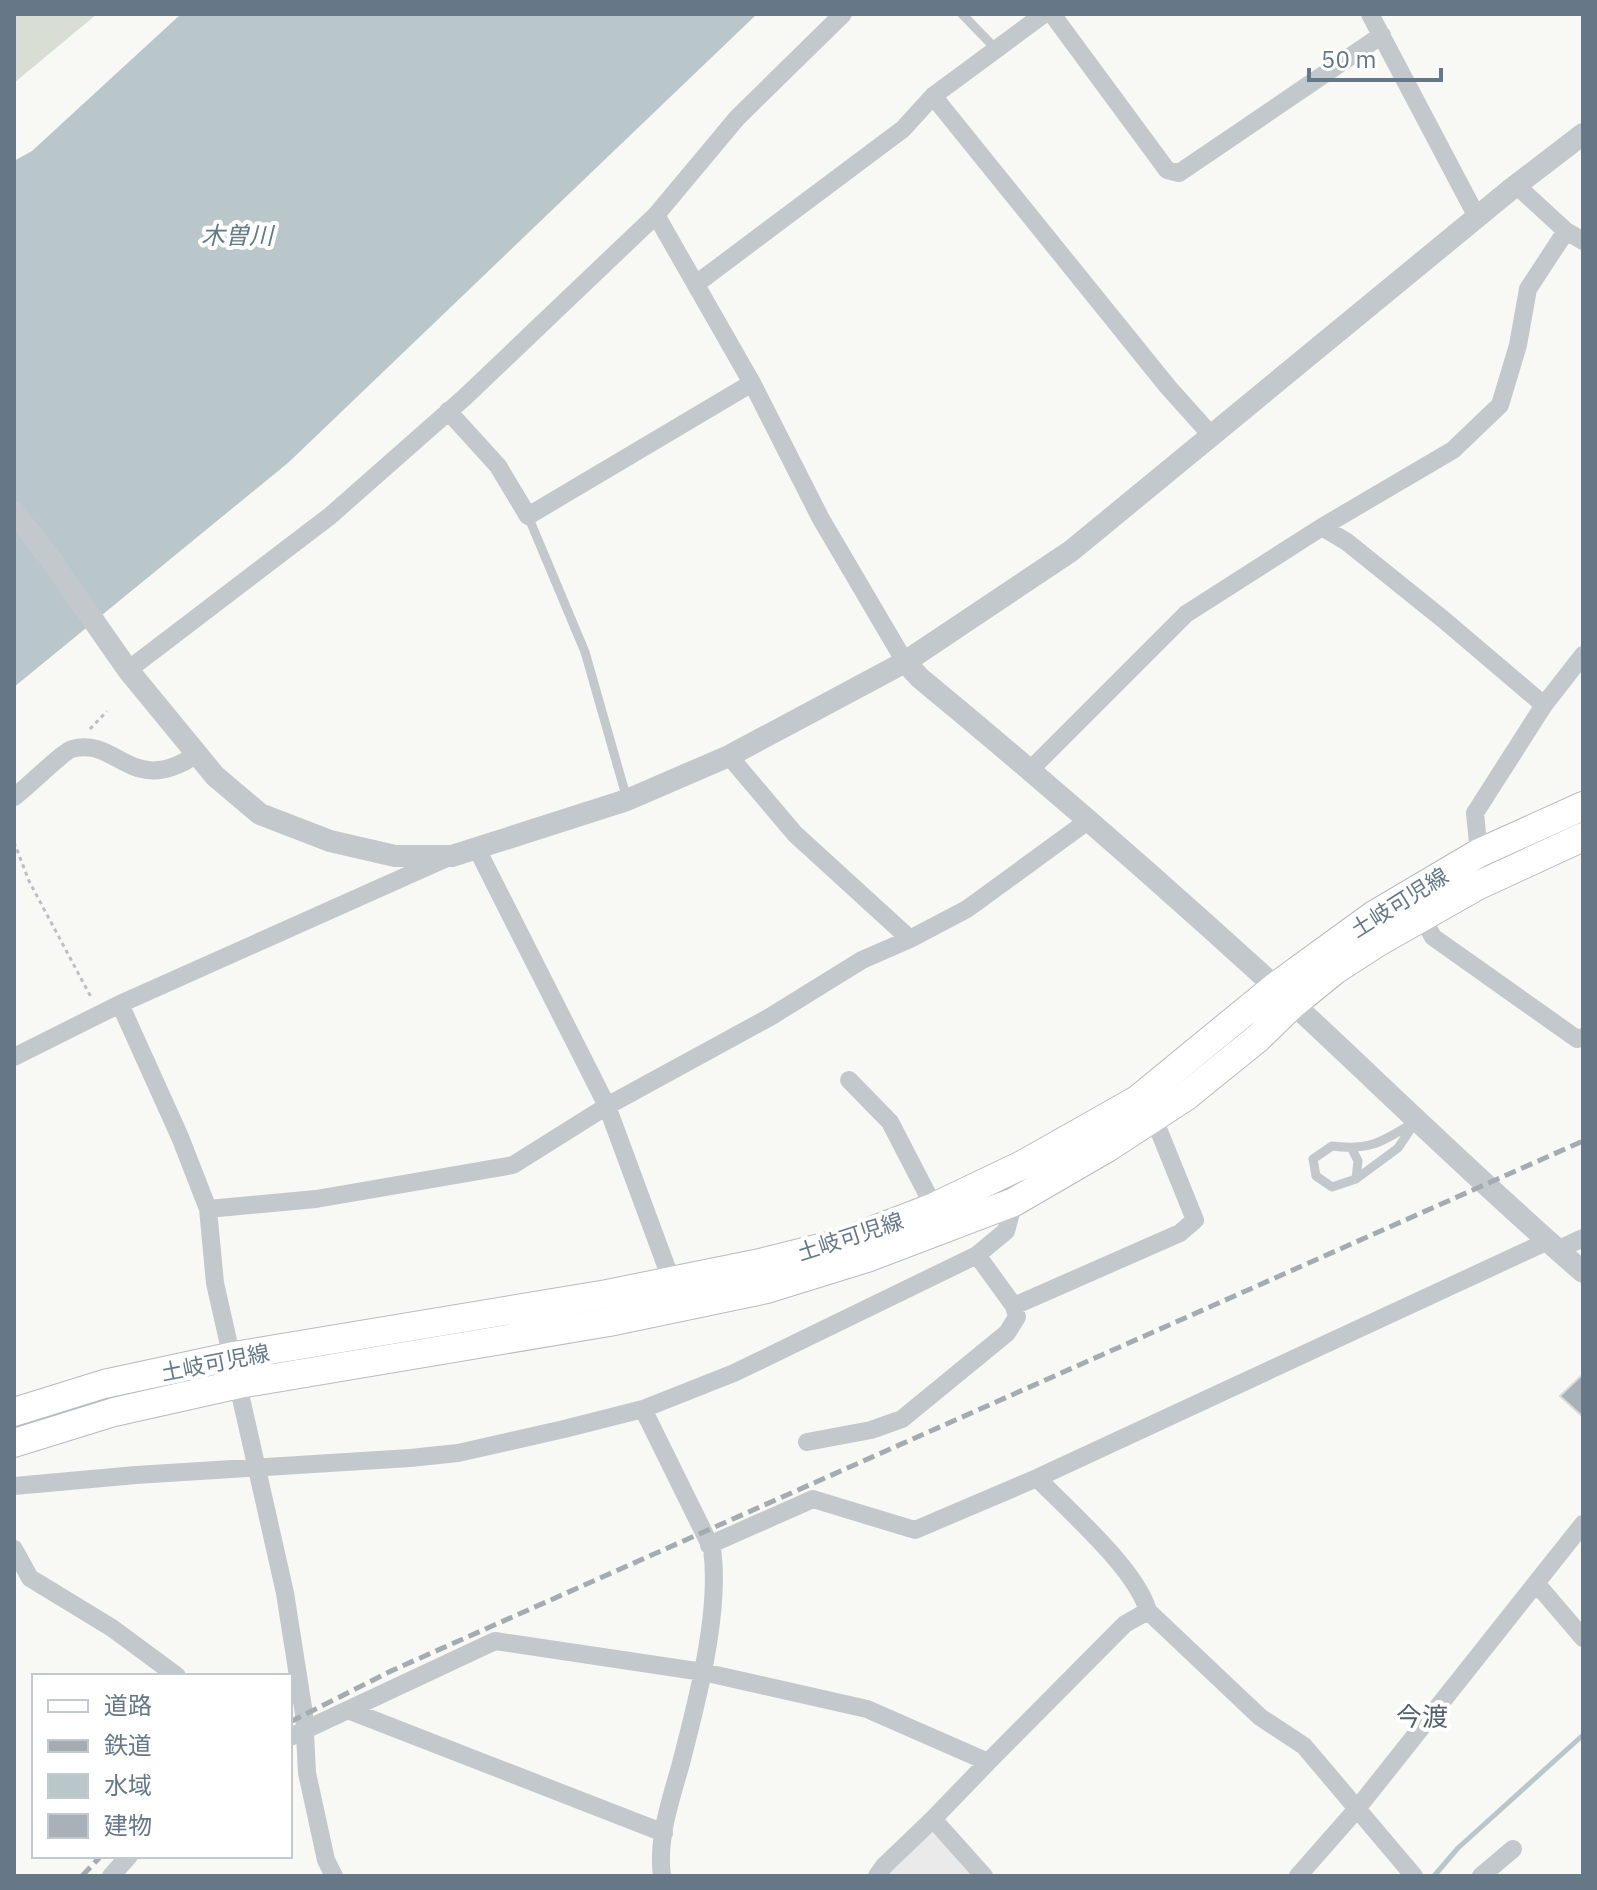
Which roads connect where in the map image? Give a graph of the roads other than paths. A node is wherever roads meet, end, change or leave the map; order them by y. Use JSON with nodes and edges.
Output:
{"nodes":[{"id":1,"x":843,"y":14,"type":"edge"},
{"id":2,"x":962,"y":14,"type":"edge"},
{"id":3,"x":1044,"y":14,"type":"edge"},
{"id":4,"x":1052,"y":14,"type":"edge"},
{"id":5,"x":1370,"y":14,"type":"edge"},
{"id":6,"x":1382,"y":35,"type":"junction"},
{"id":7,"x":995,"y":48,"type":"junction"},
{"id":8,"x":933,"y":96,"type":"junction"},
{"id":9,"x":1583,"y":134,"type":"edge"},
{"id":10,"x":1516,"y":185,"type":"junction"},
{"id":11,"x":656,"y":215,"type":"junction"},
{"id":12,"x":1477,"y":217,"type":"junction"},
{"id":13,"x":1566,"y":231,"type":"junction"},
{"id":14,"x":1583,"y":241,"type":"edge"},
{"id":15,"x":696,"y":284,"type":"junction"},
{"id":16,"x":752,"y":383,"type":"junction"},
{"id":17,"x":448,"y":411,"type":"junction"},
{"id":18,"x":1211,"y":435,"type":"junction"},
{"id":19,"x":14,"y":512,"type":"edge"},
{"id":20,"x":528,"y":516,"type":"junction"},
{"id":21,"x":1322,"y":527,"type":"junction"},
{"id":22,"x":1583,"y":655,"type":"edge"},
{"id":23,"x":905,"y":662,"type":"junction"},
{"id":24,"x":128,"y":670,"type":"junction"},
{"id":25,"x":1544,"y":705,"type":"junction"},
{"id":26,"x":197,"y":754,"type":"junction"},
{"id":27,"x":729,"y":756,"type":"junction"},
{"id":28,"x":1031,"y":769,"type":"junction"},
{"id":29,"x":14,"y":797,"type":"edge"},
{"id":30,"x":627,"y":800,"type":"junction"},
{"id":31,"x":1583,"y":806,"type":"edge"},
{"id":32,"x":1089,"y":820,"type":"junction"},
{"id":33,"x":1583,"y":837,"type":"edge"},
{"id":34,"x":477,"y":849,"type":"junction"},
{"id":35,"x":1479,"y":853,"type":"junction"},
{"id":36,"x":452,"y":856,"type":"junction"},
{"id":37,"x":1422,"y":917,"type":"junction"},
{"id":38,"x":910,"y":939,"type":"junction"},
{"id":39,"x":1284,"y":996,"type":"junction"},
{"id":40,"x":120,"y":1004,"type":"junction"},
{"id":41,"x":1583,"y":1037,"type":"edge"},
{"id":42,"x":14,"y":1057,"type":"edge"},
{"id":43,"x":849,"y":1080,"type":"dead end"},
{"id":44,"x":607,"y":1106,"type":"junction"},
{"id":45,"x":1148,"y":1121,"type":"junction"},
{"id":46,"x":1416,"y":1121,"type":"junction"},
{"id":47,"x":1352,"y":1149,"type":"junction"},
{"id":48,"x":1356,"y":1179,"type":"junction"},
{"id":49,"x":1014,"y":1202,"type":"junction"},
{"id":50,"x":934,"y":1207,"type":"junction"},
{"id":51,"x":208,"y":1209,"type":"junction"},
{"id":52,"x":1583,"y":1238,"type":"edge"},
{"id":53,"x":1553,"y":1245,"type":"junction"},
{"id":54,"x":977,"y":1255,"type":"junction"},
{"id":55,"x":1583,"y":1272,"type":"edge"},
{"id":56,"x":672,"y":1282,"type":"junction"},
{"id":57,"x":1014,"y":1306,"type":"junction"},
{"id":58,"x":234,"y":1356,"type":"junction"},
{"id":59,"x":239,"y":1384,"type":"junction"},
{"id":60,"x":643,"y":1409,"type":"junction"},
{"id":61,"x":14,"y":1412,"type":"edge"},
{"id":62,"x":807,"y":1442,"type":"dead end"},
{"id":63,"x":14,"y":1443,"type":"edge"},
{"id":64,"x":258,"y":1468,"type":"junction"},
{"id":65,"x":1037,"y":1478,"type":"junction"},
{"id":66,"x":14,"y":1486,"type":"edge"},
{"id":67,"x":1583,"y":1524,"type":"edge"},
{"id":68,"x":709,"y":1545,"type":"junction"},
{"id":69,"x":14,"y":1549,"type":"edge"},
{"id":70,"x":1536,"y":1583,"type":"junction"},
{"id":71,"x":1148,"y":1611,"type":"junction"},
{"id":72,"x":1583,"y":1638,"type":"edge"},
{"id":73,"x":703,"y":1672,"type":"junction"},
{"id":74,"x":174,"y":1674,"type":"edge"},
{"id":75,"x":294,"y":1685,"type":"edge"},
{"id":76,"x":348,"y":1710,"type":"junction"},
{"id":77,"x":297,"y":1734,"type":"edge"},
{"id":78,"x":988,"y":1762,"type":"junction"},
{"id":79,"x":1356,"y":1810,"type":"junction"},
{"id":80,"x":933,"y":1819,"type":"junction"},
{"id":81,"x":664,"y":1833,"type":"junction"},
{"id":82,"x":1513,"y":1849,"type":"dead end"},
{"id":83,"x":127,"y":1858,"type":"edge"},
{"id":84,"x":111,"y":1876,"type":"edge"},
{"id":85,"x":334,"y":1876,"type":"edge"},
{"id":86,"x":662,"y":1876,"type":"edge"},
{"id":87,"x":877,"y":1876,"type":"edge"},
{"id":88,"x":984,"y":1876,"type":"edge"},
{"id":89,"x":1298,"y":1876,"type":"edge"},
{"id":90,"x":1414,"y":1876,"type":"edge"},
{"id":91,"x":1481,"y":1876,"type":"edge"}],
"edges":[{"from":1,"to":11,"type":"street"},
{"from":2,"to":7,"type":"lane"},
{"from":3,"to":7,"type":"street"},
{"from":4,"to":6,"type":"street"},
{"from":5,"to":6,"type":"street"},
{"from":6,"to":12,"type":"street"},
{"from":7,"to":8,"type":"street"},
{"from":8,"to":15,"type":"street"},
{"from":8,"to":18,"type":"street"},
{"from":9,"to":10,"type":"street"},
{"from":10,"to":12,"type":"street"},
{"from":10,"to":13,"type":"street"},
{"from":11,"to":15,"type":"street"},
{"from":11,"to":17,"type":"street"},
{"from":12,"to":18,"type":"street"},
{"from":13,"to":14,"type":"street"},
{"from":13,"to":21,"type":"street"},
{"from":15,"to":16,"type":"street"},
{"from":16,"to":20,"type":"street"},
{"from":16,"to":23,"type":"street"},
{"from":17,"to":20,"type":"street"},
{"from":17,"to":24,"type":"street"},
{"from":18,"to":23,"type":"street"},
{"from":19,"to":24,"type":"street"},
{"from":20,"to":30,"type":"lane"},
{"from":21,"to":25,"type":"street"},
{"from":21,"to":28,"type":"street"},
{"from":22,"to":25,"type":"street"},
{"from":23,"to":27,"type":"street"},
{"from":23,"to":28,"type":"street"},
{"from":24,"to":26,"type":"street"},
{"from":25,"to":35,"type":"street"},
{"from":26,"to":29,"type":"street"},
{"from":26,"to":36,"type":"street"},
{"from":27,"to":30,"type":"street"},
{"from":27,"to":38,"type":"street"},
{"from":28,"to":32,"type":"street"},
{"from":30,"to":34,"type":"street"},
{"from":31,"to":35,"type":"main road","name":"土岐可児線"},
{"from":32,"to":38,"type":"street"},
{"from":32,"to":39,"type":"street"},
{"from":33,"to":37,"type":"main road","name":"土岐可児線"},
{"from":34,"to":36,"type":"street"},
{"from":34,"to":44,"type":"street"},
{"from":35,"to":39,"type":"main road","name":"土岐可児線"},
{"from":36,"to":40,"type":"street"},
{"from":37,"to":39,"type":"main road","name":"土岐可児線"},
{"from":37,"to":41,"type":"street"},
{"from":38,"to":44,"type":"street"},
{"from":39,"to":45,"type":"main road","name":"土岐可児線"},
{"from":39,"to":46,"type":"street"},
{"from":39,"to":50,"type":"main road","name":"土岐可児線"},
{"from":40,"to":42,"type":"street"},
{"from":40,"to":51,"type":"street"},
{"from":43,"to":50,"type":"street"},
{"from":44,"to":51,"type":"street"},
{"from":44,"to":56,"type":"street"},
{"from":45,"to":49,"type":"main road","name":"土岐可児線"},
{"from":45,"to":57,"type":"street"},
{"from":46,"to":47,"type":"lane"},
{"from":46,"to":48,"type":"lane"},
{"from":46,"to":53,"type":"street"},
{"from":47,"to":48,"type":"lane"},
{"from":47,"to":48,"type":"lane"},
{"from":49,"to":54,"type":"street"},
{"from":49,"to":59,"type":"main road","name":"土岐可児線"},
{"from":50,"to":56,"type":"main road","name":"土岐可児線"},
{"from":51,"to":58,"type":"street"},
{"from":52,"to":53,"type":"street"},
{"from":53,"to":55,"type":"street"},
{"from":53,"to":65,"type":"street"},
{"from":54,"to":57,"type":"street"},
{"from":54,"to":60,"type":"street"},
{"from":56,"to":58,"type":"main road","name":"土岐可児線"},
{"from":57,"to":62,"type":"street"},
{"from":58,"to":59,"type":"street"},
{"from":58,"to":61,"type":"main road","name":"土岐可児線"},
{"from":59,"to":63,"type":"main road","name":"土岐可児線"},
{"from":59,"to":64,"type":"street"},
{"from":60,"to":64,"type":"street"},
{"from":60,"to":68,"type":"street"},
{"from":64,"to":66,"type":"street"},
{"from":64,"to":75,"type":"street"},
{"from":65,"to":68,"type":"street"},
{"from":65,"to":71,"type":"street"},
{"from":67,"to":70,"type":"street"},
{"from":68,"to":73,"type":"street"},
{"from":69,"to":74,"type":"street"},
{"from":70,"to":72,"type":"street"},
{"from":70,"to":79,"type":"street"},
{"from":71,"to":78,"type":"street"},
{"from":71,"to":79,"type":"street"},
{"from":73,"to":76,"type":"street"},
{"from":73,"to":78,"type":"street"},
{"from":73,"to":81,"type":"street"},
{"from":75,"to":77,"type":"street"},
{"from":76,"to":77,"type":"street"},
{"from":76,"to":81,"type":"street"},
{"from":77,"to":85,"type":"street"},
{"from":78,"to":80,"type":"street"},
{"from":79,"to":89,"type":"street"},
{"from":79,"to":90,"type":"street"},
{"from":80,"to":87,"type":"street"},
{"from":80,"to":88,"type":"street"},
{"from":81,"to":86,"type":"street"},
{"from":82,"to":91,"type":"street"},
{"from":83,"to":84,"type":"street"}]}
